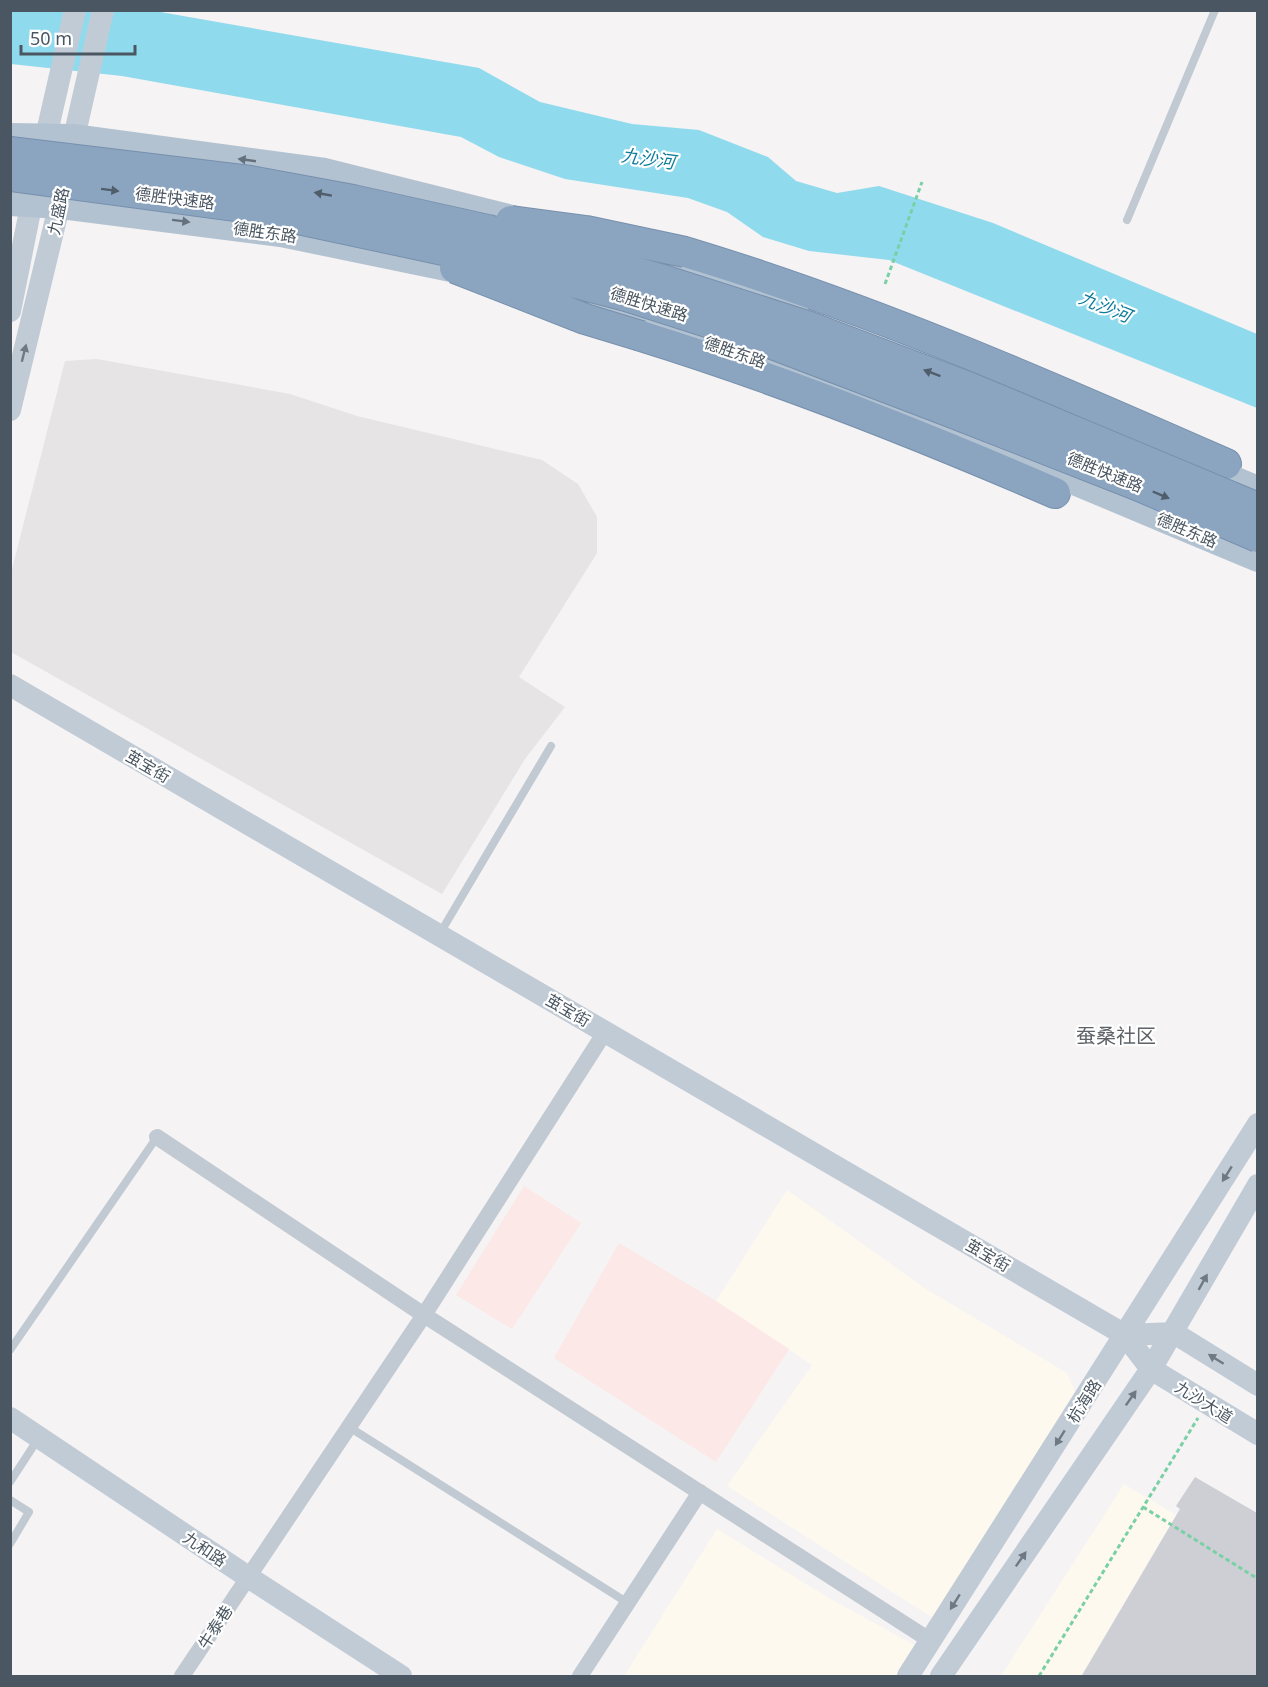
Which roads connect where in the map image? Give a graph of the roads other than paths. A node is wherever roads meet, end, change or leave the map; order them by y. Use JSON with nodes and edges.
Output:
{"nodes":[{"id":1,"x":75,"y":10,"type":"edge"},
{"id":2,"x":103,"y":10,"type":"edge"},
{"id":3,"x":1215,"y":10,"type":"edge"},
{"id":4,"x":10,"y":136,"type":"edge"},
{"id":5,"x":45,"y":137,"type":"junction"},
{"id":6,"x":73,"y":137,"type":"junction"},
{"id":7,"x":10,"y":152,"type":"edge"},
{"id":8,"x":10,"y":176,"type":"edge"},
{"id":9,"x":353,"y":200,"type":"junction"},
{"id":10,"x":21,"y":204,"type":"edge"},
{"id":11,"x":61,"y":206,"type":"junction"},
{"id":12,"x":1127,"y":220,"type":"dead end"},
{"id":13,"x":365,"y":233,"type":"junction"},
{"id":14,"x":10,"y":311,"type":"edge"},
{"id":15,"x":10,"y":410,"type":"edge"},
{"id":16,"x":1226,"y":464,"type":"joint"},
{"id":17,"x":1257,"y":480,"type":"edge"},
{"id":18,"x":1257,"y":489,"type":"edge"},
{"id":19,"x":1055,"y":493,"type":"joint"},
{"id":20,"x":1257,"y":508,"type":"edge"},
{"id":21,"x":1257,"y":537,"type":"edge"},
{"id":22,"x":1257,"y":559,"type":"edge"},
{"id":23,"x":1257,"y":576,"type":"edge"},
{"id":24,"x":10,"y":685,"type":"edge"},
{"id":25,"x":551,"y":746,"type":"dead end"},
{"id":26,"x":439,"y":935,"type":"junction"},
{"id":27,"x":604,"y":1032,"type":"junction"},
{"id":28,"x":1257,"y":1124,"type":"edge"},
{"id":29,"x":157,"y":1137,"type":"joint"},
{"id":30,"x":1257,"y":1185,"type":"edge"},
{"id":31,"x":424,"y":1315,"type":"junction"},
{"id":32,"x":1174,"y":1333,"type":"junction"},
{"id":33,"x":1125,"y":1335,"type":"junction"},
{"id":34,"x":10,"y":1350,"type":"edge"},
{"id":35,"x":1151,"y":1369,"type":"junction"},
{"id":36,"x":1257,"y":1385,"type":"edge"},
{"id":37,"x":10,"y":1418,"type":"edge"},
{"id":38,"x":349,"y":1427,"type":"junction"},
{"id":39,"x":1257,"y":1434,"type":"edge"},
{"id":40,"x":39,"y":1437,"type":"junction"},
{"id":41,"x":10,"y":1482,"type":"edge"},
{"id":42,"x":700,"y":1492,"type":"junction"},
{"id":43,"x":10,"y":1500,"type":"edge"},
{"id":44,"x":10,"y":1544,"type":"edge"},
{"id":45,"x":248,"y":1577,"type":"junction"},
{"id":46,"x":628,"y":1603,"type":"junction"},
{"id":47,"x":931,"y":1641,"type":"junction"},
{"id":48,"x":182,"y":1677,"type":"edge"},
{"id":49,"x":401,"y":1677,"type":"edge"},
{"id":50,"x":580,"y":1677,"type":"edge"},
{"id":51,"x":908,"y":1677,"type":"edge"},
{"id":52,"x":940,"y":1677,"type":"edge"}],
"edges":[{"from":1,"to":5,"type":"street","name":"九盛路"},
{"from":2,"to":6,"type":"street","name":"九盛路"},
{"from":3,"to":12,"type":"lane"},
{"from":4,"to":5,"type":"main road"},
{"from":5,"to":6,"type":"main road"},
{"from":5,"to":10,"type":"street","name":"九盛路"},
{"from":6,"to":11,"type":"street","name":"九盛路"},
{"from":18,"to":6,"type":"main road","one_way":true},
{"from":9,"to":7,"type":"highway","name":"德胜快速路","one_way":true,"bridge":true},
{"from":8,"to":13,"type":"highway","name":"德胜快速路","one_way":true,"bridge":true},
{"from":9,"to":16,"type":"highway","bridge":true},
{"from":20,"to":9,"type":"highway","name":"德胜快速路","one_way":true,"bridge":true},
{"from":10,"to":11,"type":"main road","name":"德胜东路"},
{"from":10,"to":14,"type":"street","name":"九盛路"},
{"from":15,"to":11,"type":"street","name":"九盛路","one_way":true},
{"from":11,"to":22,"type":"main road","name":"德胜东路","one_way":true},
{"from":13,"to":19,"type":"highway","bridge":true},
{"from":13,"to":21,"type":"highway","name":"德胜快速路","one_way":true,"bridge":true},
{"from":16,"to":17,"type":"main road"},
{"from":19,"to":23,"type":"main road"},
{"from":24,"to":26,"type":"street","name":"茧宝街"},
{"from":25,"to":26,"type":"lane"},
{"from":26,"to":27,"type":"street","name":"茧宝街"},
{"from":27,"to":31,"type":"street","name":"牛泰巷"},
{"from":27,"to":33,"type":"street","name":"茧宝街"},
{"from":28,"to":33,"type":"street","name":"杭海路","one_way":true},
{"from":29,"to":31,"type":"street"},
{"from":29,"to":34,"type":"lane"},
{"from":32,"to":30,"type":"street","one_way":true},
{"from":31,"to":38,"type":"street","name":"牛泰巷"},
{"from":31,"to":42,"type":"street"},
{"from":32,"to":33,"type":"street"},
{"from":32,"to":35,"type":"street"},
{"from":36,"to":32,"type":"street","one_way":true},
{"from":33,"to":35,"type":"street"},
{"from":33,"to":47,"type":"street","name":"杭海路","one_way":true},
{"from":35,"to":39,"type":"street","name":"九沙大道"},
{"from":52,"to":35,"type":"street","one_way":true},
{"from":37,"to":40,"type":"street","name":"九和路"},
{"from":38,"to":45,"type":"street","name":"牛泰巷"},
{"from":38,"to":46,"type":"lane"},
{"from":40,"to":41,"type":"lane"},
{"from":40,"to":45,"type":"street","name":"九和路"},
{"from":42,"to":46,"type":"street"},
{"from":42,"to":47,"type":"street"},
{"from":43,"to":44,"type":"lane"},
{"from":45,"to":48,"type":"street","name":"牛泰巷"},
{"from":45,"to":49,"type":"street","name":"九和路"},
{"from":46,"to":50,"type":"street"},
{"from":47,"to":51,"type":"street","name":"杭海路"}]}
